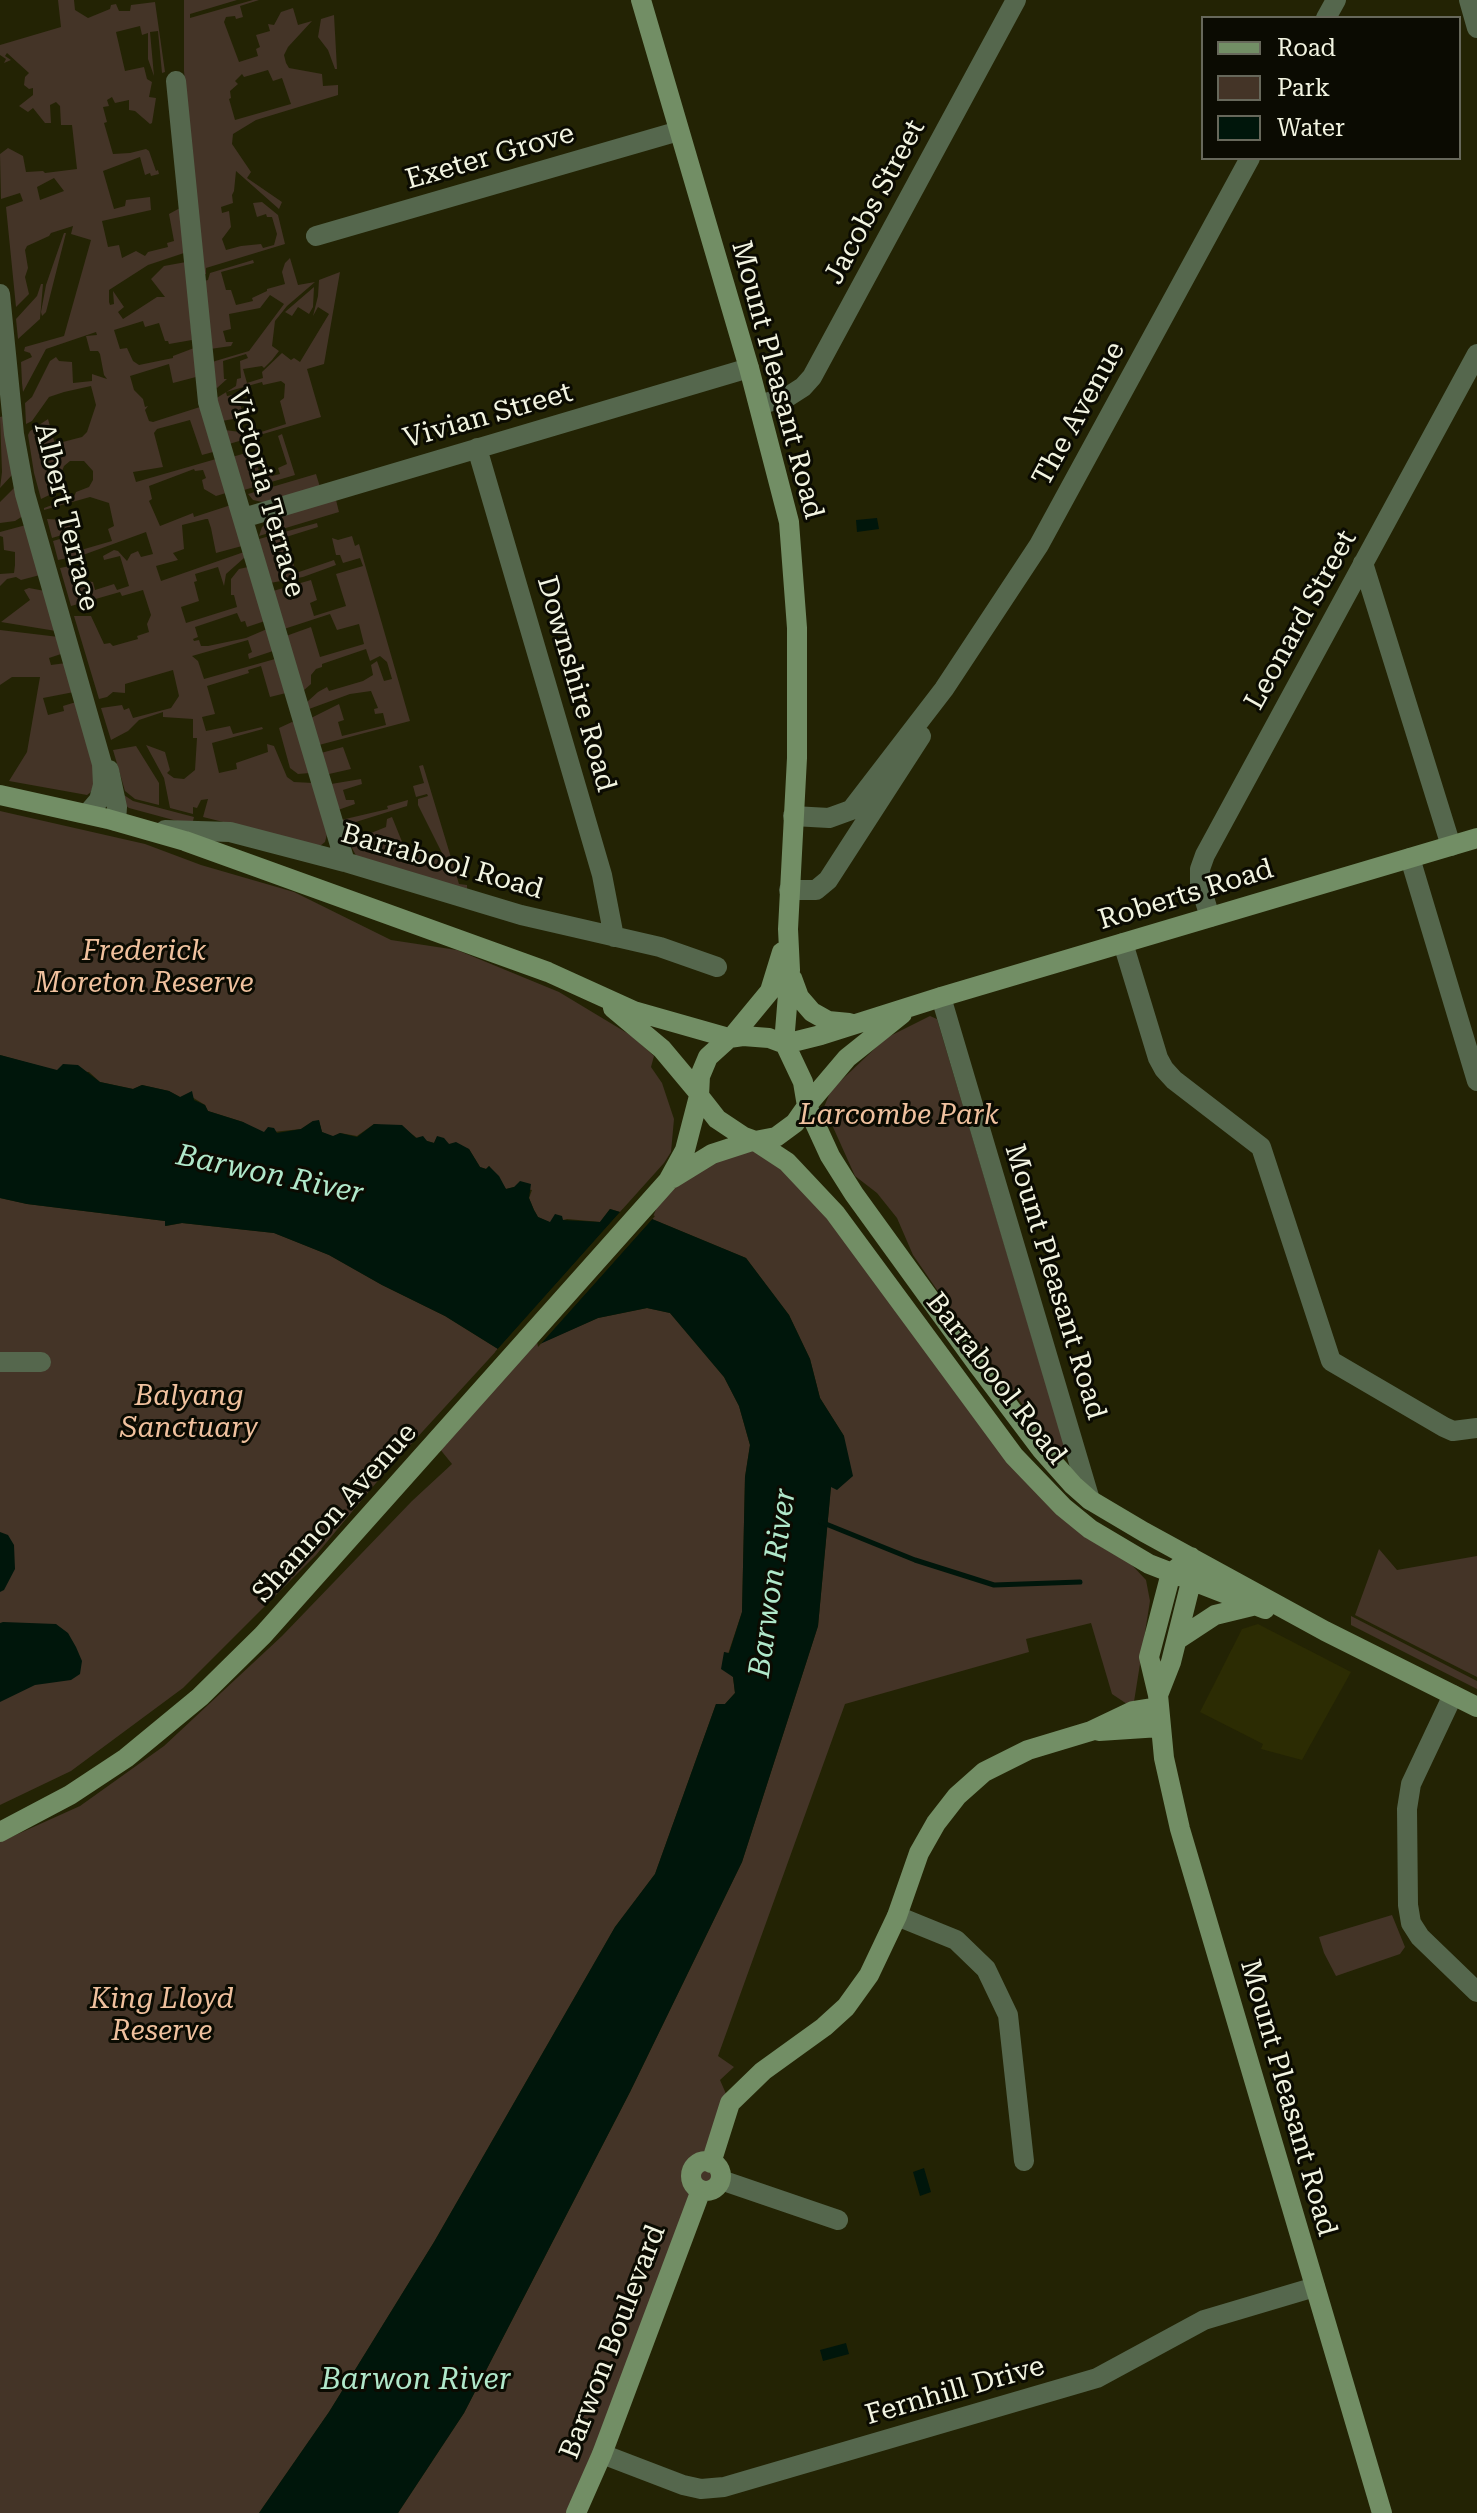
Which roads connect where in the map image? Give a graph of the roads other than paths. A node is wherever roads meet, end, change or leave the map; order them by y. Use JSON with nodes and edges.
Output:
{"nodes":[{"id":1,"x":641,"y":0,"type":"edge"},
{"id":2,"x":1016,"y":0,"type":"edge"},
{"id":3,"x":1469,"y":0,"type":"edge"},
{"id":4,"x":1477,"y":28,"type":"edge"},
{"id":5,"x":176,"y":81,"type":"dead end"},
{"id":6,"x":679,"y":131,"type":"junction"},
{"id":7,"x":1249,"y":160,"type":"edge"},
{"id":8,"x":316,"y":236,"type":"dead end"},
{"id":9,"x":0,"y":294,"type":"edge"},
{"id":10,"x":1477,"y":354,"type":"edge"},
{"id":11,"x":749,"y":368,"type":"junction"},
{"id":12,"x":759,"y":405,"type":"junction"},
{"id":13,"x":477,"y":448,"type":"junction"},
{"id":14,"x":243,"y":518,"type":"junction"},
{"id":15,"x":1363,"y":563,"type":"junction"},
{"id":16,"x":944,"y":689,"type":"junction"},
{"id":17,"x":99,"y":748,"type":"junction"},
{"id":18,"x":0,"y":795,"type":"edge"},
{"id":19,"x":87,"y":814,"type":"junction"},
{"id":20,"x":793,"y":816,"type":"junction"},
{"id":21,"x":116,"y":821,"type":"junction"},
{"id":22,"x":148,"y":829,"type":"junction"},
{"id":23,"x":1477,"y":838,"type":"edge"},
{"id":24,"x":1451,"y":846,"type":"junction"},
{"id":25,"x":1410,"y":858,"type":"junction"},
{"id":26,"x":345,"y":862,"type":"junction"},
{"id":27,"x":789,"y":890,"type":"junction"},
{"id":28,"x":1210,"y":917,"type":"junction"},
{"id":29,"x":788,"y":929,"type":"junction"},
{"id":30,"x":614,"y":937,"type":"junction"},
{"id":31,"x":1123,"y":943,"type":"junction"},
{"id":32,"x":717,"y":967,"type":"dead end"},
{"id":33,"x":790,"y":970,"type":"junction"},
{"id":34,"x":591,"y":992,"type":"junction"},
{"id":35,"x":941,"y":997,"type":"junction"},
{"id":36,"x":911,"y":1007,"type":"junction"},
{"id":37,"x":861,"y":1021,"type":"junction"},
{"id":38,"x":731,"y":1038,"type":"junction"},
{"id":39,"x":784,"y":1044,"type":"junction"},
{"id":40,"x":1477,"y":1081,"type":"edge"},
{"id":41,"x":699,"y":1094,"type":"junction"},
{"id":42,"x":807,"y":1105,"type":"junction"},
{"id":43,"x":754,"y":1141,"type":"junction"},
{"id":44,"x":668,"y":1181,"type":"junction"},
{"id":45,"x":0,"y":1362,"type":"edge"},
{"id":46,"x":41,"y":1362,"type":"dead end"},
{"id":47,"x":1477,"y":1428,"type":"edge"},
{"id":48,"x":1075,"y":1446,"type":"junction"},
{"id":49,"x":1048,"y":1457,"type":"junction"},
{"id":50,"x":1090,"y":1500,"type":"junction"},
{"id":51,"x":1191,"y":1557,"type":"junction"},
{"id":52,"x":1171,"y":1573,"type":"junction"},
{"id":53,"x":1191,"y":1582,"type":"junction"},
{"id":54,"x":1256,"y":1606,"type":"junction"},
{"id":55,"x":1325,"y":1631,"type":"junction"},
{"id":56,"x":1177,"y":1640,"type":"junction"},
{"id":57,"x":1453,"y":1695,"type":"junction"},
{"id":58,"x":1477,"y":1707,"type":"edge"},
{"id":59,"x":1158,"y":1710,"type":"junction"},
{"id":60,"x":0,"y":1832,"type":"edge"},
{"id":61,"x":897,"y":1916,"type":"junction"},
{"id":62,"x":1477,"y":1992,"type":"edge"},
{"id":63,"x":1024,"y":2161,"type":"dead end"},
{"id":64,"x":716,"y":2171,"type":"junction"},
{"id":65,"x":838,"y":2220,"type":"dead end"},
{"id":66,"x":1315,"y":2287,"type":"junction"},
{"id":67,"x":602,"y":2454,"type":"junction"},
{"id":68,"x":576,"y":2513,"type":"edge"},
{"id":69,"x":1382,"y":2513,"type":"edge"}],
"edges":[{"from":1,"to":6,"type":"street","name":"Mount Pleasant Road"},
{"from":2,"to":12,"type":"street","name":"Jacobs Street"},
{"from":3,"to":4,"type":"street"},
{"from":5,"to":14,"type":"street","name":"Victoria Terrace"},
{"from":6,"to":8,"type":"street","name":"Exeter Grove"},
{"from":6,"to":11,"type":"street","name":"Mount Pleasant Road"},
{"from":7,"to":16,"type":"street","name":"The Avenue"},
{"from":9,"to":17,"type":"street","name":"Albert Terrace"},
{"from":10,"to":15,"type":"street","name":"Leonard Street"},
{"from":11,"to":12,"type":"street","name":"Mount Pleasant Road"},
{"from":11,"to":13,"type":"street","name":"Vivian Street"},
{"from":12,"to":20,"type":"street","name":"Mount Pleasant Road"},
{"from":13,"to":14,"type":"street","name":"Vivian Street"},
{"from":13,"to":30,"type":"street","name":"Downshire Road"},
{"from":14,"to":26,"type":"street","name":"Victoria Terrace"},
{"from":15,"to":24,"type":"street"},
{"from":15,"to":28,"type":"street","name":"Leonard Street"},
{"from":16,"to":20,"type":"street","name":"The Avenue"},
{"from":16,"to":27,"type":"street","name":"The Avenue"},
{"from":17,"to":19,"type":"street","name":"Albert Terrace"},
{"from":17,"to":21,"type":"street","name":"Albert Terrace"},
{"from":18,"to":19,"type":"street","name":"Barrabool Road"},
{"from":19,"to":21,"type":"street","name":"Barrabool Road"},
{"from":20,"to":27,"type":"street","name":"Mount Pleasant Road"},
{"from":21,"to":22,"type":"street","name":"Barrabool Road"},
{"from":22,"to":26,"type":"street","name":"Barrabool Road"},
{"from":22,"to":34,"type":"street","name":"Barrabool Road"},
{"from":23,"to":24,"type":"street","name":"Roberts Road"},
{"from":24,"to":25,"type":"street","name":"Roberts Road"},
{"from":25,"to":28,"type":"street","name":"Roberts Road"},
{"from":25,"to":40,"type":"street"},
{"from":26,"to":30,"type":"street","name":"Barrabool Road"},
{"from":27,"to":29,"type":"street","name":"Mount Pleasant Road"},
{"from":28,"to":31,"type":"street","name":"Roberts Road"},
{"from":29,"to":33,"type":"street","name":"Mount Pleasant Road"},
{"from":29,"to":38,"type":"street","name":"Mount Pleasant Road"},
{"from":30,"to":32,"type":"street","name":"Barrabool Road"},
{"from":31,"to":35,"type":"street","name":"Roberts Road"},
{"from":31,"to":47,"type":"street"},
{"from":33,"to":37,"type":"street"},
{"from":33,"to":39,"type":"street","name":"Mount Pleasant Road"},
{"from":34,"to":38,"type":"street","name":"Barrabool Road"},
{"from":34,"to":41,"type":"street","name":"Barrabool Road"},
{"from":35,"to":36,"type":"street","name":"Roberts Road"},
{"from":35,"to":48,"type":"street","name":"Mount Pleasant Road"},
{"from":36,"to":37,"type":"street","name":"Roberts Road"},
{"from":36,"to":42,"type":"street","name":"Roberts Road"},
{"from":37,"to":39,"type":"street","name":"Roberts Road"},
{"from":38,"to":39,"type":"street"},
{"from":38,"to":41,"type":"street"},
{"from":39,"to":42,"type":"street"},
{"from":41,"to":43,"type":"street"},
{"from":41,"to":44,"type":"street","name":"Shannon Avenue"},
{"from":42,"to":43,"type":"street"},
{"from":42,"to":49,"type":"street","name":"Barrabool Road"},
{"from":43,"to":44,"type":"street","name":"Shannon Avenue"},
{"from":43,"to":52,"type":"street","name":"Barrabool Road"},
{"from":44,"to":60,"type":"street","name":"Shannon Avenue"},
{"from":45,"to":46,"type":"street"},
{"from":48,"to":49,"type":"street","name":"Mount Pleasant Road"},
{"from":48,"to":50,"type":"street","name":"Mount Pleasant Road"},
{"from":49,"to":50,"type":"street","name":"Barrabool Road"},
{"from":50,"to":51,"type":"street","name":"Barrabool Road"},
{"from":51,"to":52,"type":"street"},
{"from":51,"to":53,"type":"street","name":"Mount Pleasant Road"},
{"from":51,"to":55,"type":"street","name":"Barrabool Road"},
{"from":52,"to":53,"type":"street","name":"Barrabool Road"},
{"from":52,"to":59,"type":"street","name":"Mount Pleasant Road"},
{"from":53,"to":54,"type":"street","name":"Barrabool Road"},
{"from":53,"to":56,"type":"street","name":"Mount Pleasant Road"},
{"from":54,"to":55,"type":"street","name":"Barrabool Road"},
{"from":54,"to":56,"type":"street"},
{"from":55,"to":57,"type":"street","name":"Barrabool Road"},
{"from":56,"to":59,"type":"street","name":"Mount Pleasant Road"},
{"from":57,"to":58,"type":"street","name":"Barrabool Road"},
{"from":57,"to":62,"type":"street"},
{"from":59,"to":61,"type":"street"},
{"from":59,"to":66,"type":"street","name":"Mount Pleasant Road"},
{"from":61,"to":63,"type":"street"},
{"from":61,"to":64,"type":"street"},
{"from":64,"to":65,"type":"street"},
{"from":64,"to":67,"type":"street","name":"Barwon Boulevard"},
{"from":66,"to":67,"type":"street","name":"Fernhill Drive"},
{"from":66,"to":69,"type":"street","name":"Mount Pleasant Road"},
{"from":67,"to":68,"type":"street","name":"Barwon Boulevard"}]}
